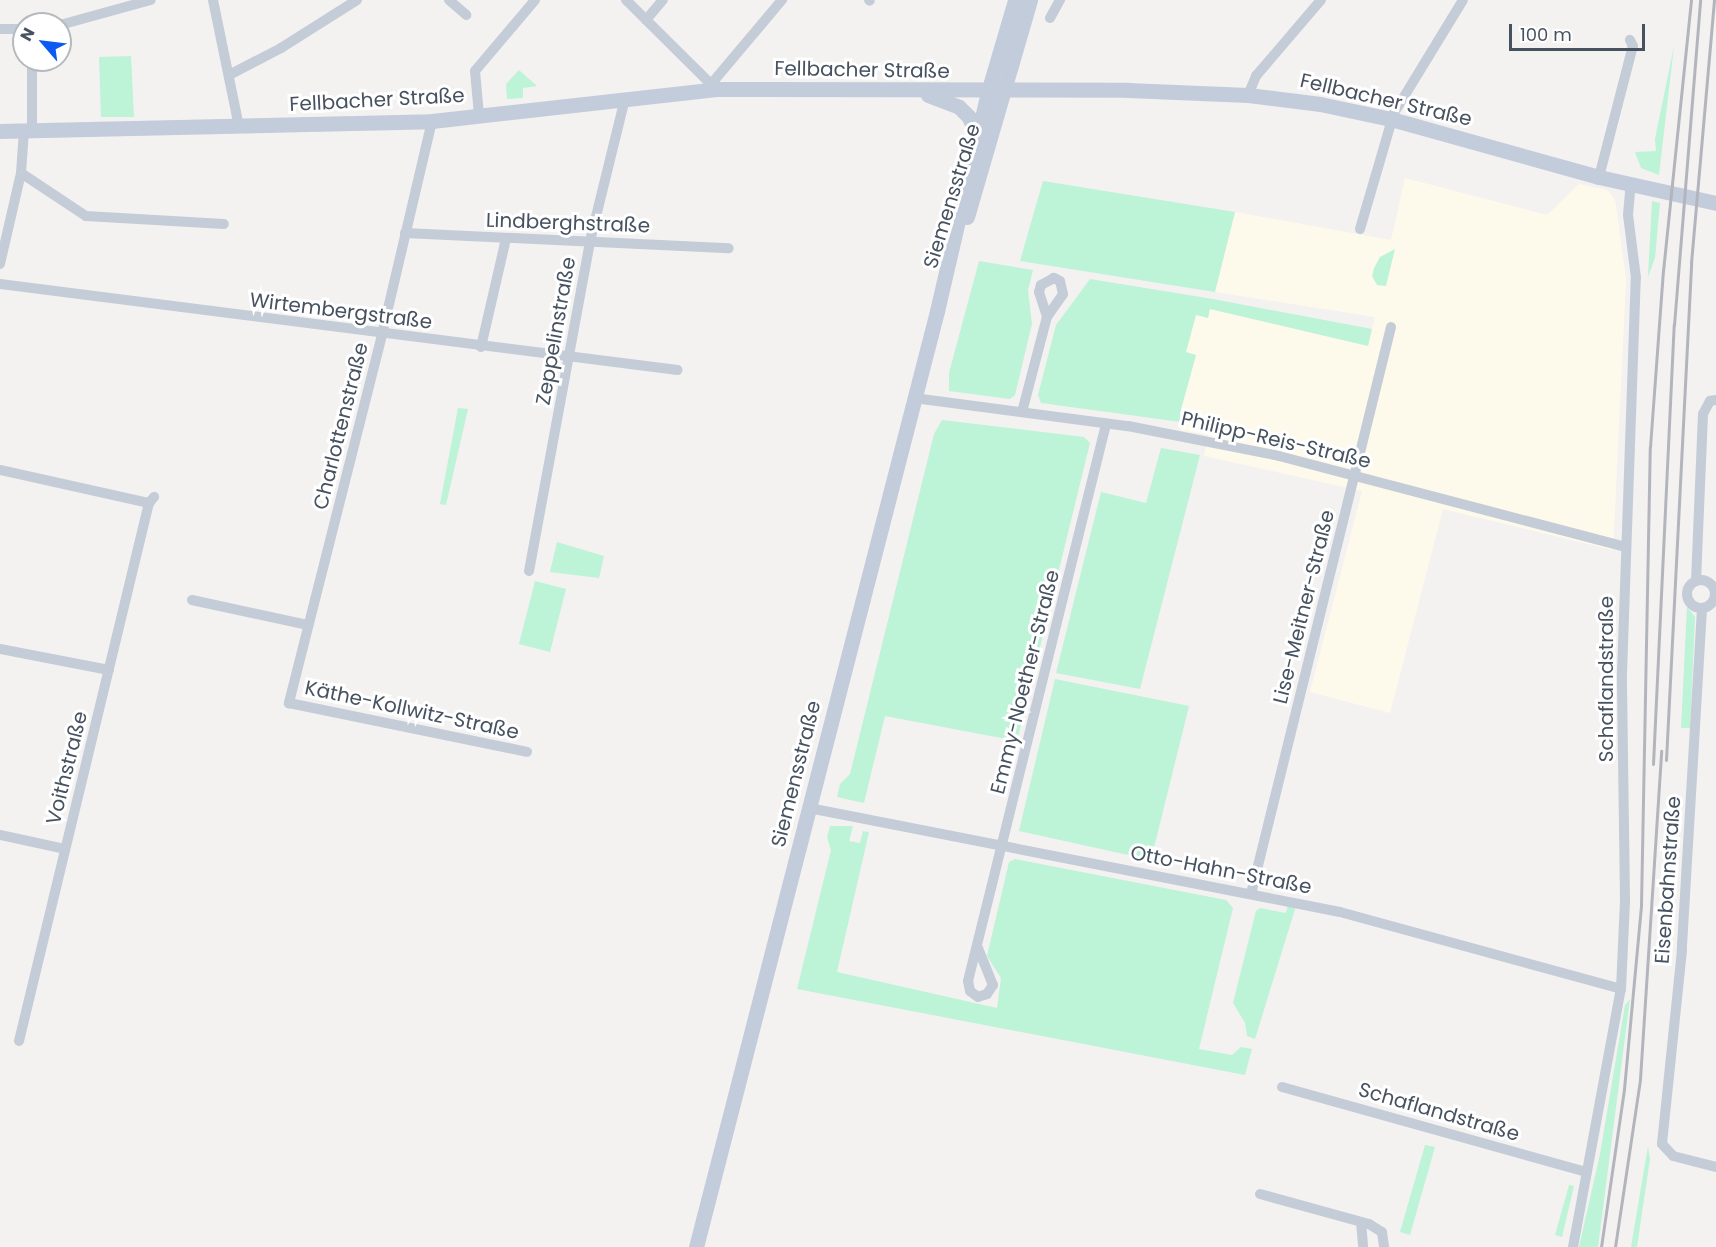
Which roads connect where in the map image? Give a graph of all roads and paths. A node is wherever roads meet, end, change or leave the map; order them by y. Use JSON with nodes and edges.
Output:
{"nodes":[{"id":1,"x":151,"y":0,"type":"edge"},
{"id":2,"x":213,"y":0,"type":"edge"},
{"id":3,"x":357,"y":0,"type":"edge"},
{"id":4,"x":449,"y":0,"type":"edge"},
{"id":5,"x":535,"y":0,"type":"edge"},
{"id":6,"x":626,"y":0,"type":"edge"},
{"id":7,"x":663,"y":0,"type":"edge"},
{"id":8,"x":782,"y":0,"type":"edge"},
{"id":9,"x":1015,"y":0,"type":"edge"},
{"id":10,"x":1030,"y":0,"type":"edge"},
{"id":11,"x":1060,"y":0,"type":"edge"},
{"id":12,"x":1321,"y":0,"type":"edge"},
{"id":13,"x":1463,"y":0,"type":"edge"},
{"id":14,"x":466,"y":15,"type":"dead end"},
{"id":15,"x":1050,"y":18,"type":"dead end"},
{"id":16,"x":646,"y":20,"type":"junction"},
{"id":17,"x":72,"y":22,"type":"edge"},
{"id":18,"x":1630,"y":40,"type":"dead end"},
{"id":19,"x":31,"y":72,"type":"edge"},
{"id":20,"x":229,"y":75,"type":"junction"},
{"id":21,"x":714,"y":86,"type":"junction"},
{"id":22,"x":920,"y":92,"type":"junction"},
{"id":23,"x":996,"y":92,"type":"junction"},
{"id":24,"x":1248,"y":95,"type":"junction"},
{"id":25,"x":625,"y":99,"type":"junction"},
{"id":26,"x":479,"y":115,"type":"junction"},
{"id":27,"x":1391,"y":119,"type":"junction"},
{"id":28,"x":432,"y":121,"type":"junction"},
{"id":29,"x":239,"y":127,"type":"junction"},
{"id":30,"x":28,"y":130,"type":"junction"},
{"id":31,"x":0,"y":131,"type":"edge"},
{"id":32,"x":977,"y":137,"type":"junction"},
{"id":33,"x":21,"y":173,"type":"junction"},
{"id":34,"x":1599,"y":177,"type":"junction"},
{"id":35,"x":1631,"y":183,"type":"junction"},
{"id":36,"x":1715,"y":204,"type":"edge"},
{"id":37,"x":224,"y":224,"type":"dead end"},
{"id":38,"x":1360,"y":229,"type":"dead end"},
{"id":39,"x":405,"y":233,"type":"junction"},
{"id":40,"x":506,"y":239,"type":"junction"},
{"id":41,"x":590,"y":241,"type":"junction"},
{"id":42,"x":729,"y":248,"type":"dead end"},
{"id":43,"x":0,"y":264,"type":"edge"},
{"id":44,"x":0,"y":284,"type":"edge"},
{"id":45,"x":937,"y":311,"type":"junction"},
{"id":46,"x":1047,"y":317,"type":"dead end"},
{"id":47,"x":1391,"y":327,"type":"dead end"},
{"id":48,"x":382,"y":335,"type":"junction"},
{"id":49,"x":481,"y":346,"type":"junction"},
{"id":50,"x":570,"y":356,"type":"junction"},
{"id":51,"x":678,"y":370,"type":"dead end"},
{"id":52,"x":914,"y":398,"type":"junction"},
{"id":53,"x":1716,"y":400,"type":"edge"},
{"id":54,"x":1022,"y":412,"type":"junction"},
{"id":55,"x":1106,"y":424,"type":"junction"},
{"id":56,"x":0,"y":470,"type":"edge"},
{"id":57,"x":1355,"y":476,"type":"junction"},
{"id":58,"x":1625,"y":547,"type":"junction"},
{"id":59,"x":529,"y":571,"type":"dead end"},
{"id":60,"x":1696,"y":581,"type":"junction"},
{"id":61,"x":1715,"y":588,"type":"edge"},
{"id":62,"x":192,"y":600,"type":"dead end"},
{"id":63,"x":1702,"y":609,"type":"junction"},
{"id":64,"x":308,"y":625,"type":"junction"},
{"id":65,"x":0,"y":649,"type":"edge"},
{"id":66,"x":109,"y":670,"type":"junction"},
{"id":67,"x":289,"y":703,"type":"joint"},
{"id":68,"x":527,"y":752,"type":"dead end"},
{"id":69,"x":809,"y":807,"type":"junction"},
{"id":70,"x":0,"y":835,"type":"edge"},
{"id":71,"x":1004,"y":846,"type":"junction"},
{"id":72,"x":65,"y":849,"type":"junction"},
{"id":73,"x":1251,"y":894,"type":"junction"},
{"id":74,"x":978,"y":948,"type":"dead end"},
{"id":75,"x":1621,"y":989,"type":"junction"},
{"id":76,"x":19,"y":1041,"type":"dead end"},
{"id":77,"x":1282,"y":1087,"type":"dead end"},
{"id":78,"x":1716,"y":1167,"type":"edge"},
{"id":79,"x":1586,"y":1172,"type":"junction"},
{"id":80,"x":1260,"y":1194,"type":"dead end"},
{"id":81,"x":1361,"y":1222,"type":"junction"},
{"id":82,"x":696,"y":1247,"type":"edge"},
{"id":83,"x":1362,"y":1247,"type":"edge"},
{"id":84,"x":1384,"y":1247,"type":"edge"},
{"id":85,"x":1573,"y":1247,"type":"edge"}],
"edges":[{"from":1,"to":17,"type":"street"},
{"from":2,"to":20,"type":"street"},
{"from":3,"to":20,"type":"street"},
{"from":4,"to":14,"type":"street"},
{"from":5,"to":26,"type":"street"},
{"from":6,"to":16,"type":"street"},
{"from":7,"to":16,"type":"street"},
{"from":8,"to":21,"type":"street"},
{"from":9,"to":23,"type":"street"},
{"from":10,"to":23,"type":"street"},
{"from":11,"to":15,"type":"street"},
{"from":12,"to":24,"type":"street"},
{"from":13,"to":27,"type":"street"},
{"from":16,"to":21,"type":"street"},
{"from":18,"to":34,"type":"street"},
{"from":19,"to":30,"type":"street"},
{"from":20,"to":29,"type":"street"},
{"from":21,"to":22,"type":"street","name":"Fellbacher Straße"},
{"from":21,"to":25,"type":"street","name":"Fellbacher Straße"},
{"from":22,"to":23,"type":"street","name":"Fellbacher Straße"},
{"from":22,"to":32,"type":"street"},
{"from":23,"to":24,"type":"street","name":"Fellbacher Straße"},
{"from":23,"to":32,"type":"street","name":"Siemensstraße"},
{"from":23,"to":45,"type":"street","name":"Siemensstraße"},
{"from":24,"to":27,"type":"street","name":"Fellbacher Straße"},
{"from":25,"to":26,"type":"street","name":"Fellbacher Straße"},
{"from":25,"to":41,"type":"street","name":"Zeppelinstraße"},
{"from":26,"to":28,"type":"street","name":"Fellbacher Straße"},
{"from":27,"to":34,"type":"street","name":"Fellbacher Straße"},
{"from":27,"to":38,"type":"street"},
{"from":28,"to":29,"type":"street","name":"Fellbacher Straße"},
{"from":28,"to":39,"type":"street","name":"Charlottenstraße"},
{"from":29,"to":30,"type":"street","name":"Fellbacher Straße"},
{"from":30,"to":31,"type":"street","name":"Fellbacher Straße"},
{"from":30,"to":33,"type":"street"},
{"from":32,"to":45,"type":"street","name":"Siemensstraße"},
{"from":33,"to":37,"type":"street"},
{"from":33,"to":43,"type":"street"},
{"from":34,"to":35,"type":"street","name":"Fellbacher Straße"},
{"from":35,"to":36,"type":"street","name":"Fellbacher Straße"},
{"from":35,"to":58,"type":"street","name":"Schaflandstraße"},
{"from":39,"to":40,"type":"street","name":"Lindberghstraße"},
{"from":39,"to":48,"type":"street","name":"Charlottenstraße"},
{"from":40,"to":41,"type":"street","name":"Lindberghstraße"},
{"from":40,"to":49,"type":"street"},
{"from":41,"to":42,"type":"street","name":"Lindberghstraße"},
{"from":41,"to":50,"type":"street","name":"Zeppelinstraße"},
{"from":44,"to":48,"type":"street","name":"Wirtembergstraße"},
{"from":45,"to":52,"type":"street","name":"Siemensstraße"},
{"from":46,"to":54,"type":"street"},
{"from":47,"to":57,"type":"street","name":"Lise-Meitner-Straße"},
{"from":48,"to":49,"type":"street","name":"Wirtembergstraße"},
{"from":48,"to":64,"type":"street","name":"Charlottenstraße"},
{"from":49,"to":50,"type":"street","name":"Wirtembergstraße"},
{"from":50,"to":51,"type":"street","name":"Wirtembergstraße"},
{"from":50,"to":59,"type":"street","name":"Zeppelinstraße"},
{"from":52,"to":54,"type":"street","name":"Philipp-Reis-Straße"},
{"from":52,"to":69,"type":"street","name":"Siemensstraße"},
{"from":53,"to":60,"type":"street"},
{"from":54,"to":55,"type":"street","name":"Philipp-Reis-Straße"},
{"from":55,"to":57,"type":"street","name":"Philipp-Reis-Straße"},
{"from":55,"to":71,"type":"street","name":"Emmy-Noether-Straße"},
{"from":56,"to":66,"type":"street","name":"Voithstraße"},
{"from":57,"to":58,"type":"street","name":"Philipp-Reis-Straße"},
{"from":57,"to":73,"type":"street","name":"Lise-Meitner-Straße"},
{"from":58,"to":75,"type":"street","name":"Schaflandstraße"},
{"from":60,"to":61,"type":"street","name":"Eisenbahnstraße"},
{"from":60,"to":63,"type":"street"},
{"from":61,"to":63,"type":"street","name":"Eisenbahnstraße"},
{"from":62,"to":64,"type":"street"},
{"from":63,"to":78,"type":"street","name":"Eisenbahnstraße"},
{"from":64,"to":67,"type":"street","name":"Charlottenstraße"},
{"from":65,"to":66,"type":"street"},
{"from":66,"to":72,"type":"street","name":"Voithstraße"},
{"from":67,"to":68,"type":"street","name":"Käthe-Kollwitz-Straße"},
{"from":69,"to":71,"type":"street","name":"Otto-Hahn-Straße"},
{"from":69,"to":82,"type":"street","name":"Siemensstraße"},
{"from":70,"to":72,"type":"street"},
{"from":71,"to":73,"type":"street","name":"Otto-Hahn-Straße"},
{"from":71,"to":74,"type":"street","name":"Emmy-Noether-Straße"},
{"from":72,"to":76,"type":"street","name":"Voithstraße"},
{"from":73,"to":75,"type":"street","name":"Otto-Hahn-Straße"},
{"from":75,"to":79,"type":"street","name":"Schaflandstraße"},
{"from":77,"to":79,"type":"street","name":"Schaflandstraße"},
{"from":79,"to":85,"type":"street","name":"Schaflandstraße"},
{"from":80,"to":81,"type":"street"},
{"from":81,"to":83,"type":"street"},
{"from":81,"to":84,"type":"street"}]}
